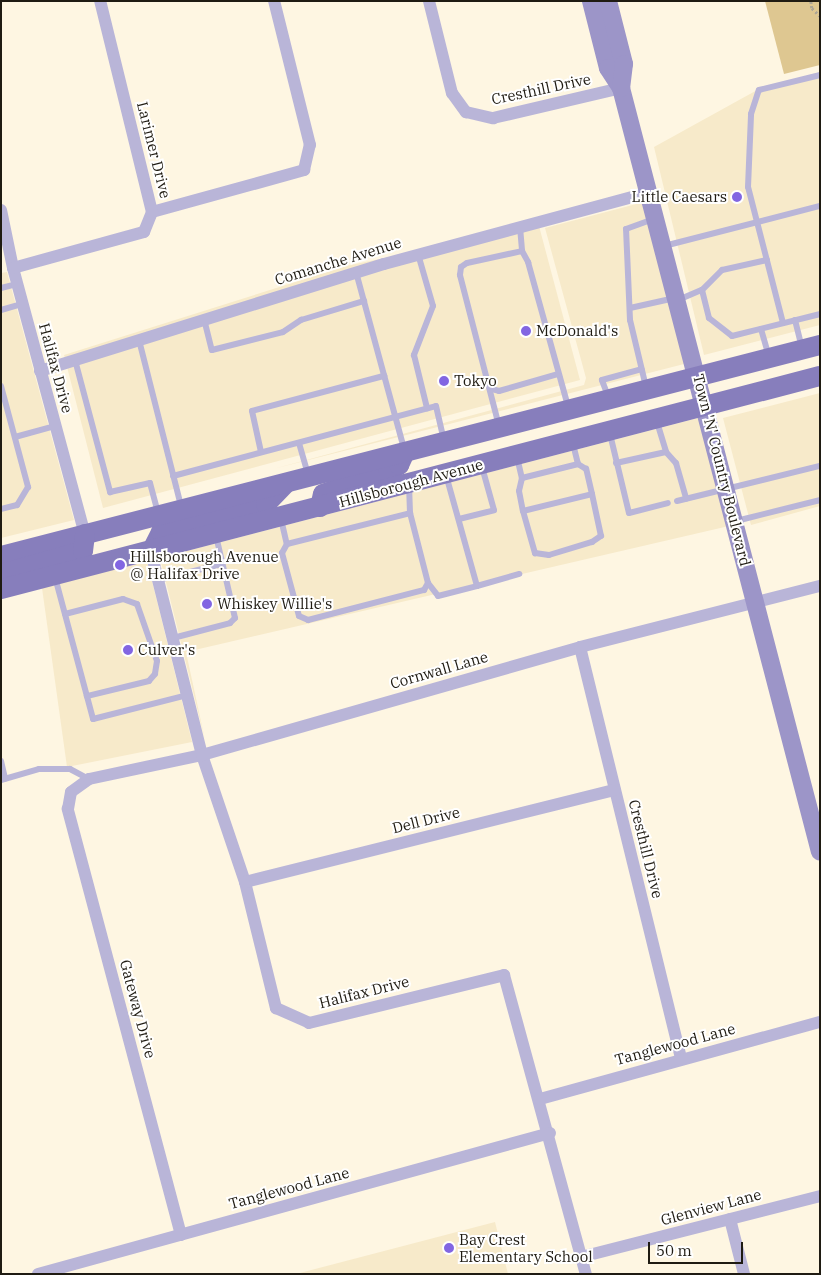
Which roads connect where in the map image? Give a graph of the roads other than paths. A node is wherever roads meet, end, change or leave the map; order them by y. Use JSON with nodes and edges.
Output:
{"nodes":[{"id":1,"x":100,"y":1,"type":"edge"},
{"id":2,"x":274,"y":1,"type":"edge"},
{"id":3,"x":429,"y":1,"type":"edge"},
{"id":4,"x":591,"y":1,"type":"edge"},
{"id":5,"x":608,"y":1,"type":"edge"},
{"id":6,"x":820,"y":75,"type":"edge"},
{"id":7,"x":621,"y":88,"type":"junction"},
{"id":8,"x":648,"y":193,"type":"junction"},
{"id":9,"x":820,"y":206,"type":"edge"},
{"id":10,"x":1,"y":210,"type":"edge"},
{"id":11,"x":152,"y":212,"type":"junction"},
{"id":12,"x":655,"y":219,"type":"junction"},
{"id":13,"x":757,"y":222,"type":"junction"},
{"id":14,"x":520,"y":227,"type":"junction"},
{"id":15,"x":663,"y":247,"type":"junction"},
{"id":16,"x":522,"y":251,"type":"junction"},
{"id":17,"x":418,"y":254,"type":"junction"},
{"id":18,"x":767,"y":260,"type":"junction"},
{"id":19,"x":13,"y":268,"type":"junction"},
{"id":20,"x":356,"y":272,"type":"junction"},
{"id":21,"x":17,"y":284,"type":"junction"},
{"id":22,"x":1,"y":288,"type":"edge"},
{"id":23,"x":702,"y":290,"type":"junction"},
{"id":24,"x":677,"y":299,"type":"junction"},
{"id":25,"x":364,"y":301,"type":"junction"},
{"id":26,"x":22,"y":304,"type":"junction"},
{"id":27,"x":630,"y":308,"type":"junction"},
{"id":28,"x":1,"y":310,"type":"edge"},
{"id":29,"x":820,"y":314,"type":"edge"},
{"id":30,"x":204,"y":319,"type":"junction"},
{"id":31,"x":795,"y":320,"type":"junction"},
{"id":32,"x":783,"y":323,"type":"junction"},
{"id":33,"x":761,"y":329,"type":"junction"},
{"id":34,"x":139,"y":340,"type":"junction"},
{"id":35,"x":811,"y":347,"type":"edge"},
{"id":36,"x":769,"y":358,"type":"junction"},
{"id":37,"x":76,"y":360,"type":"junction"},
{"id":38,"x":642,"y":369,"type":"junction"},
{"id":39,"x":40,"y":371,"type":"junction"},
{"id":40,"x":558,"y":374,"type":"junction"},
{"id":41,"x":384,"y":376,"type":"junction"},
{"id":42,"x":820,"y":376,"type":"edge"},
{"id":43,"x":698,"y":377,"type":"junction"},
{"id":44,"x":1,"y":386,"type":"edge"},
{"id":45,"x":492,"y":389,"type":"junction"},
{"id":46,"x":646,"y":390,"type":"junction"},
{"id":47,"x":609,"y":400,"type":"junction"},
{"id":48,"x":705,"y":405,"type":"junction"},
{"id":49,"x":427,"y":408,"type":"junction"},
{"id":50,"x":569,"y":410,"type":"junction"},
{"id":51,"x":395,"y":417,"type":"junction"},
{"id":52,"x":656,"y":418,"type":"junction"},
{"id":53,"x":55,"y":426,"type":"junction"},
{"id":54,"x":499,"y":428,"type":"junction"},
{"id":55,"x":609,"y":431,"type":"junction"},
{"id":56,"x":15,"y":437,"type":"junction"},
{"id":57,"x":572,"y":441,"type":"junction"},
{"id":58,"x":298,"y":442,"type":"junction"},
{"id":59,"x":444,"y":442,"type":"junction"},
{"id":60,"x":262,"y":452,"type":"junction"},
{"id":61,"x":404,"y":452,"type":"junction"},
{"id":62,"x":666,"y":452,"type":"junction"},
{"id":63,"x":516,"y":455,"type":"junction"},
{"id":64,"x":616,"y":463,"type":"junction"},
{"id":65,"x":578,"y":464,"type":"junction"},
{"id":66,"x":481,"y":465,"type":"junction"},
{"id":67,"x":820,"y":466,"type":"edge"},
{"id":68,"x":446,"y":474,"type":"junction"},
{"id":69,"x":173,"y":476,"type":"junction"},
{"id":70,"x":308,"y":477,"type":"junction"},
{"id":71,"x":522,"y":478,"type":"junction"},
{"id":72,"x":286,"y":482,"type":"junction"},
{"id":73,"x":409,"y":483,"type":"junction"},
{"id":74,"x":727,"y":490,"type":"junction"},
{"id":75,"x":592,"y":494,"type":"junction"},
{"id":76,"x":686,"y":499,"type":"junction"},
{"id":77,"x":820,"y":500,"type":"edge"},
{"id":78,"x":677,"y":501,"type":"dead end"},
{"id":79,"x":668,"y":503,"type":"dead end"},
{"id":80,"x":320,"y":507,"type":"junction"},
{"id":81,"x":1,"y":509,"type":"edge"},
{"id":82,"x":182,"y":509,"type":"junction"},
{"id":83,"x":523,"y":511,"type":"junction"},
{"id":84,"x":410,"y":513,"type":"junction"},
{"id":85,"x":158,"y":515,"type":"junction"},
{"id":86,"x":280,"y":518,"type":"junction"},
{"id":87,"x":459,"y":519,"type":"junction"},
{"id":88,"x":735,"y":522,"type":"junction"},
{"id":89,"x":85,"y":534,"type":"junction"},
{"id":90,"x":215,"y":535,"type":"junction"},
{"id":91,"x":287,"y":544,"type":"junction"},
{"id":92,"x":151,"y":552,"type":"junction"},
{"id":93,"x":1,"y":556,"type":"edge"},
{"id":94,"x":222,"y":564,"type":"junction"},
{"id":95,"x":1,"y":574,"type":"edge"},
{"id":96,"x":519,"y":574,"type":"dead end"},
{"id":97,"x":54,"y":576,"type":"junction"},
{"id":98,"x":158,"y":580,"type":"junction"},
{"id":99,"x":428,"y":583,"type":"junction"},
{"id":100,"x":478,"y":586,"type":"junction"},
{"id":101,"x":820,"y":586,"type":"edge"},
{"id":102,"x":1,"y":589,"type":"edge"},
{"id":103,"x":756,"y":602,"type":"junction"},
{"id":104,"x":65,"y":614,"type":"junction"},
{"id":105,"x":173,"y":638,"type":"junction"},
{"id":106,"x":580,"y":647,"type":"junction"},
{"id":107,"x":187,"y":695,"type":"junction"},
{"id":108,"x":86,"y":696,"type":"junction"},
{"id":109,"x":202,"y":755,"type":"junction"},
{"id":110,"x":1,"y":761,"type":"edge"},
{"id":111,"x":3,"y":779,"type":"edge"},
{"id":112,"x":89,"y":779,"type":"junction"},
{"id":113,"x":615,"y":790,"type":"junction"},
{"id":114,"x":71,"y":792,"type":"joint"},
{"id":115,"x":820,"y":852,"type":"edge"},
{"id":116,"x":245,"y":882,"type":"junction"},
{"id":117,"x":820,"y":1022,"type":"edge"},
{"id":118,"x":680,"y":1058,"type":"junction"},
{"id":119,"x":540,"y":1099,"type":"junction"},
{"id":120,"x":550,"y":1133,"type":"junction"},
{"id":121,"x":820,"y":1196,"type":"edge"},
{"id":122,"x":730,"y":1219,"type":"junction"},
{"id":123,"x":181,"y":1234,"type":"junction"},
{"id":124,"x":581,"y":1258,"type":"junction"},
{"id":125,"x":38,"y":1274,"type":"edge"},
{"id":126,"x":586,"y":1274,"type":"edge"},
{"id":127,"x":744,"y":1274,"type":"edge"}],
"edges":[{"from":1,"to":11,"type":"street","name":"Larimer Drive"},
{"from":2,"to":11,"type":"street"},
{"from":3,"to":7,"type":"street","name":"Cresthill Drive"},
{"from":4,"to":7,"type":"street","name":"Town 'N' Country Boulevard"},
{"from":5,"to":7,"type":"street","name":"Town 'N' Country Boulevard"},
{"from":6,"to":13,"type":"lane"},
{"from":7,"to":8,"type":"street","name":"Town 'N' Country Boulevard"},
{"from":8,"to":12,"type":"street","name":"Town 'N' Country Boulevard"},
{"from":8,"to":14,"type":"street","name":"Comanche Avenue"},
{"from":9,"to":13,"type":"lane"},
{"from":10,"to":19,"type":"street","name":"Halifax Drive"},
{"from":11,"to":19,"type":"street","name":"Larimer Drive"},
{"from":12,"to":15,"type":"street","name":"Town 'N' Country Boulevard"},
{"from":12,"to":27,"type":"lane"},
{"from":13,"to":15,"type":"lane"},
{"from":13,"to":18,"type":"lane"},
{"from":14,"to":16,"type":"lane"},
{"from":14,"to":17,"type":"street","name":"Comanche Avenue"},
{"from":15,"to":24,"type":"street","name":"Town 'N' Country Boulevard"},
{"from":16,"to":40,"type":"lane"},
{"from":16,"to":45,"type":"lane"},
{"from":17,"to":20,"type":"street","name":"Comanche Avenue"},
{"from":17,"to":49,"type":"lane"},
{"from":18,"to":23,"type":"lane"},
{"from":18,"to":32,"type":"lane"},
{"from":19,"to":21,"type":"street","name":"Halifax Drive"},
{"from":20,"to":25,"type":"lane"},
{"from":20,"to":30,"type":"street","name":"Comanche Avenue"},
{"from":21,"to":22,"type":"lane"},
{"from":21,"to":26,"type":"street","name":"Halifax Drive"},
{"from":23,"to":24,"type":"lane"},
{"from":23,"to":33,"type":"lane"},
{"from":24,"to":27,"type":"lane"},
{"from":24,"to":43,"type":"street","name":"Town 'N' Country Boulevard"},
{"from":25,"to":30,"type":"lane"},
{"from":25,"to":41,"type":"lane"},
{"from":26,"to":28,"type":"lane"},
{"from":26,"to":39,"type":"street","name":"Halifax Drive"},
{"from":27,"to":38,"type":"lane"},
{"from":29,"to":31,"type":"lane"},
{"from":30,"to":34,"type":"street","name":"Comanche Avenue"},
{"from":31,"to":32,"type":"lane"},
{"from":31,"to":35,"type":"lane"},
{"from":32,"to":33,"type":"lane"},
{"from":33,"to":36,"type":"lane"},
{"from":34,"to":37,"type":"street","name":"Comanche Avenue"},
{"from":34,"to":69,"type":"lane"},
{"from":35,"to":36,"type":"main road","name":"Hillsborough Avenue"},
{"from":36,"to":43,"type":"main road","name":"Hillsborough Avenue"},
{"from":37,"to":39,"type":"street","name":"Comanche Avenue"},
{"from":37,"to":85,"type":"lane"},
{"from":38,"to":46,"type":"lane"},
{"from":38,"to":47,"type":"lane"},
{"from":39,"to":53,"type":"street","name":"Halifax Drive"},
{"from":40,"to":45,"type":"lane"},
{"from":40,"to":50,"type":"lane"},
{"from":41,"to":51,"type":"lane"},
{"from":41,"to":60,"type":"lane"},
{"from":42,"to":48,"type":"main road","name":"Hillsborough Avenue"},
{"from":43,"to":46,"type":"main road","name":"Hillsborough Avenue"},
{"from":43,"to":48,"type":"street","name":"Town 'N' Country Boulevard"},
{"from":44,"to":56,"type":"lane"},
{"from":45,"to":54,"type":"lane"},
{"from":46,"to":47,"type":"main road","name":"Hillsborough Avenue"},
{"from":47,"to":50,"type":"main road","name":"Hillsborough Avenue"},
{"from":48,"to":52,"type":"main road","name":"Hillsborough Avenue"},
{"from":48,"to":74,"type":"street","name":"Town 'N' Country Boulevard"},
{"from":49,"to":51,"type":"lane"},
{"from":49,"to":59,"type":"lane"},
{"from":50,"to":54,"type":"main road","name":"Hillsborough Avenue"},
{"from":51,"to":58,"type":"lane"},
{"from":51,"to":61,"type":"lane"},
{"from":52,"to":55,"type":"main road","name":"Hillsborough Avenue"},
{"from":52,"to":62,"type":"lane"},
{"from":53,"to":56,"type":"lane"},
{"from":53,"to":89,"type":"street","name":"Halifax Drive"},
{"from":54,"to":59,"type":"main road","name":"Hillsborough Avenue"},
{"from":55,"to":57,"type":"main road","name":"Hillsborough Avenue"},
{"from":55,"to":64,"type":"lane"},
{"from":56,"to":81,"type":"lane"},
{"from":57,"to":63,"type":"main road","name":"Hillsborough Avenue"},
{"from":57,"to":65,"type":"lane"},
{"from":58,"to":60,"type":"lane"},
{"from":58,"to":70,"type":"lane"},
{"from":59,"to":61,"type":"main road","name":"Hillsborough Avenue"},
{"from":60,"to":69,"type":"lane"},
{"from":61,"to":70,"type":"main road","name":"Hillsborough Avenue"},
{"from":61,"to":80,"type":"main road"},
{"from":62,"to":64,"type":"lane"},
{"from":62,"to":76,"type":"lane"},
{"from":63,"to":66,"type":"main road","name":"Hillsborough Avenue"},
{"from":63,"to":71,"type":"lane"},
{"from":64,"to":79,"type":"lane"},
{"from":65,"to":71,"type":"lane"},
{"from":65,"to":75,"type":"lane"},
{"from":66,"to":68,"type":"main road","name":"Hillsborough Avenue"},
{"from":66,"to":87,"type":"lane"},
{"from":67,"to":74,"type":"lane"},
{"from":68,"to":73,"type":"main road","name":"Hillsborough Avenue"},
{"from":68,"to":87,"type":"lane"},
{"from":69,"to":82,"type":"lane"},
{"from":70,"to":72,"type":"main road","name":"Hillsborough Avenue"},
{"from":71,"to":83,"type":"lane"},
{"from":72,"to":82,"type":"main road","name":"Hillsborough Avenue"},
{"from":72,"to":92,"type":"main road"},
{"from":73,"to":80,"type":"main road","name":"Hillsborough Avenue"},
{"from":73,"to":84,"type":"lane"},
{"from":74,"to":76,"type":"lane"},
{"from":74,"to":88,"type":"street","name":"Town 'N' Country Boulevard"},
{"from":75,"to":83,"type":"lane"},
{"from":75,"to":83,"type":"lane"},
{"from":76,"to":78,"type":"lane"},
{"from":77,"to":88,"type":"lane"},
{"from":80,"to":86,"type":"main road","name":"Hillsborough Avenue"},
{"from":82,"to":85,"type":"main road","name":"Hillsborough Avenue"},
{"from":84,"to":91,"type":"lane"},
{"from":84,"to":99,"type":"lane"},
{"from":85,"to":89,"type":"main road","name":"Hillsborough Avenue"},
{"from":86,"to":90,"type":"main road","name":"Hillsborough Avenue"},
{"from":86,"to":91,"type":"lane"},
{"from":87,"to":100,"type":"lane"},
{"from":88,"to":103,"type":"street","name":"Town 'N' Country Boulevard"},
{"from":89,"to":93,"type":"main road","name":"Hillsborough Avenue"},
{"from":89,"to":95,"type":"main road"},
{"from":90,"to":92,"type":"main road","name":"Hillsborough Avenue"},
{"from":90,"to":94,"type":"lane"},
{"from":91,"to":99,"type":"lane"},
{"from":92,"to":97,"type":"main road","name":"Hillsborough Avenue"},
{"from":92,"to":98,"type":"street","name":"Halifax Drive"},
{"from":94,"to":98,"type":"lane"},
{"from":94,"to":105,"type":"lane"},
{"from":96,"to":100,"type":"lane"},
{"from":97,"to":102,"type":"main road","name":"Hillsborough Avenue"},
{"from":97,"to":104,"type":"lane"},
{"from":98,"to":105,"type":"street","name":"Halifax Drive"},
{"from":99,"to":100,"type":"lane"},
{"from":101,"to":103,"type":"street","name":"Cornwall Lane"},
{"from":103,"to":106,"type":"street","name":"Cornwall Lane"},
{"from":103,"to":115,"type":"street","name":"Town 'N' Country Boulevard"},
{"from":104,"to":108,"type":"lane"},
{"from":104,"to":108,"type":"lane"},
{"from":105,"to":107,"type":"street","name":"Halifax Drive"},
{"from":106,"to":109,"type":"street","name":"Cornwall Lane"},
{"from":106,"to":113,"type":"street","name":"Cresthill Drive"},
{"from":107,"to":108,"type":"lane"},
{"from":107,"to":109,"type":"street","name":"Halifax Drive"},
{"from":109,"to":112,"type":"street","name":"Cornwall Lane"},
{"from":109,"to":116,"type":"street","name":"Halifax Drive"},
{"from":110,"to":111,"type":"lane"},
{"from":111,"to":112,"type":"lane"},
{"from":112,"to":114,"type":"street","name":"Cornwall Lane"},
{"from":113,"to":116,"type":"street","name":"Dell Drive"},
{"from":113,"to":118,"type":"street","name":"Cresthill Drive"},
{"from":114,"to":123,"type":"street","name":"Gateway Drive"},
{"from":116,"to":119,"type":"street","name":"Halifax Drive"},
{"from":117,"to":118,"type":"street","name":"Tanglewood Lane"},
{"from":118,"to":119,"type":"street","name":"Tanglewood Lane"},
{"from":119,"to":120,"type":"street","name":"Halifax Drive"},
{"from":120,"to":123,"type":"street","name":"Tanglewood Lane"},
{"from":120,"to":124,"type":"street","name":"Halifax Drive"},
{"from":121,"to":122,"type":"street","name":"Glenview Lane"},
{"from":122,"to":124,"type":"street","name":"Glenview Lane"},
{"from":122,"to":127,"type":"street"},
{"from":123,"to":125,"type":"street","name":"Tanglewood Lane"},
{"from":124,"to":126,"type":"street","name":"Halifax Drive"}]}
